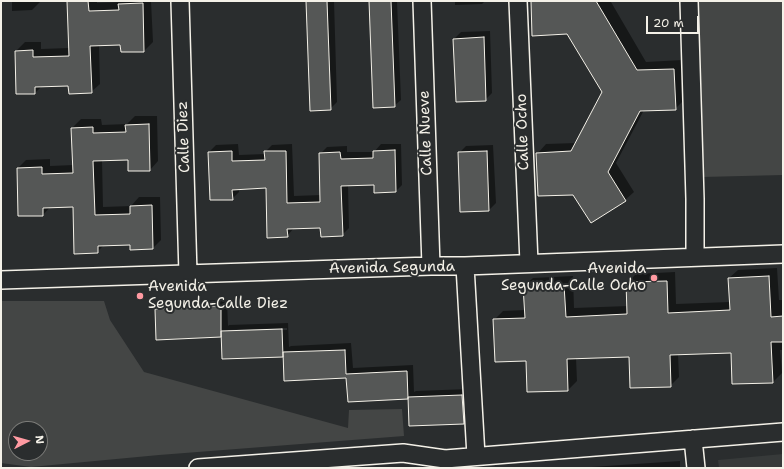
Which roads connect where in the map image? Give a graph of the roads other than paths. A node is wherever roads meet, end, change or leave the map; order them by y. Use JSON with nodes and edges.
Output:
{"nodes":[{"id":1,"x":180,"y":1,"type":"edge"},
{"id":2,"x":422,"y":1,"type":"edge"},
{"id":3,"x":518,"y":1,"type":"edge"},
{"id":4,"x":689,"y":1,"type":"edge"},
{"id":5,"x":783,"y":254,"type":"edge"},
{"id":6,"x":695,"y":257,"type":"junction"},
{"id":7,"x":529,"y":263,"type":"junction"},
{"id":8,"x":431,"y":266,"type":"junction"},
{"id":9,"x":465,"y":266,"type":"junction"},
{"id":10,"x":188,"y":274,"type":"junction"},
{"id":11,"x":1,"y":280,"type":"edge"},
{"id":12,"x":783,"y":432,"type":"edge"},
{"id":13,"x":693,"y":439,"type":"junction"},
{"id":14,"x":476,"y":456,"type":"junction"},
{"id":15,"x":446,"y":463,"type":"edge"},
{"id":16,"x":198,"y":468,"type":"edge"},
{"id":17,"x":696,"y":468,"type":"edge"}],
"edges":[{"from":1,"to":10,"type":"street","name":"Calle Diez"},
{"from":2,"to":8,"type":"street","name":"Calle Nueve"},
{"from":3,"to":7,"type":"street","name":"Calle Ocho"},
{"from":4,"to":6,"type":"street"},
{"from":5,"to":6,"type":"street","name":"Avenida Segunda"},
{"from":6,"to":7,"type":"street","name":"Avenida Segunda"},
{"from":7,"to":9,"type":"street","name":"Avenida Segunda"},
{"from":8,"to":9,"type":"street","name":"Avenida Segunda"},
{"from":8,"to":10,"type":"street","name":"Avenida Segunda"},
{"from":9,"to":14,"type":"street"},
{"from":10,"to":11,"type":"street","name":"Avenida Segunda"},
{"from":12,"to":13,"type":"street"},
{"from":13,"to":14,"type":"street"},
{"from":13,"to":17,"type":"street"},
{"from":14,"to":15,"type":"street"},
{"from":15,"to":16,"type":"street"}]}
